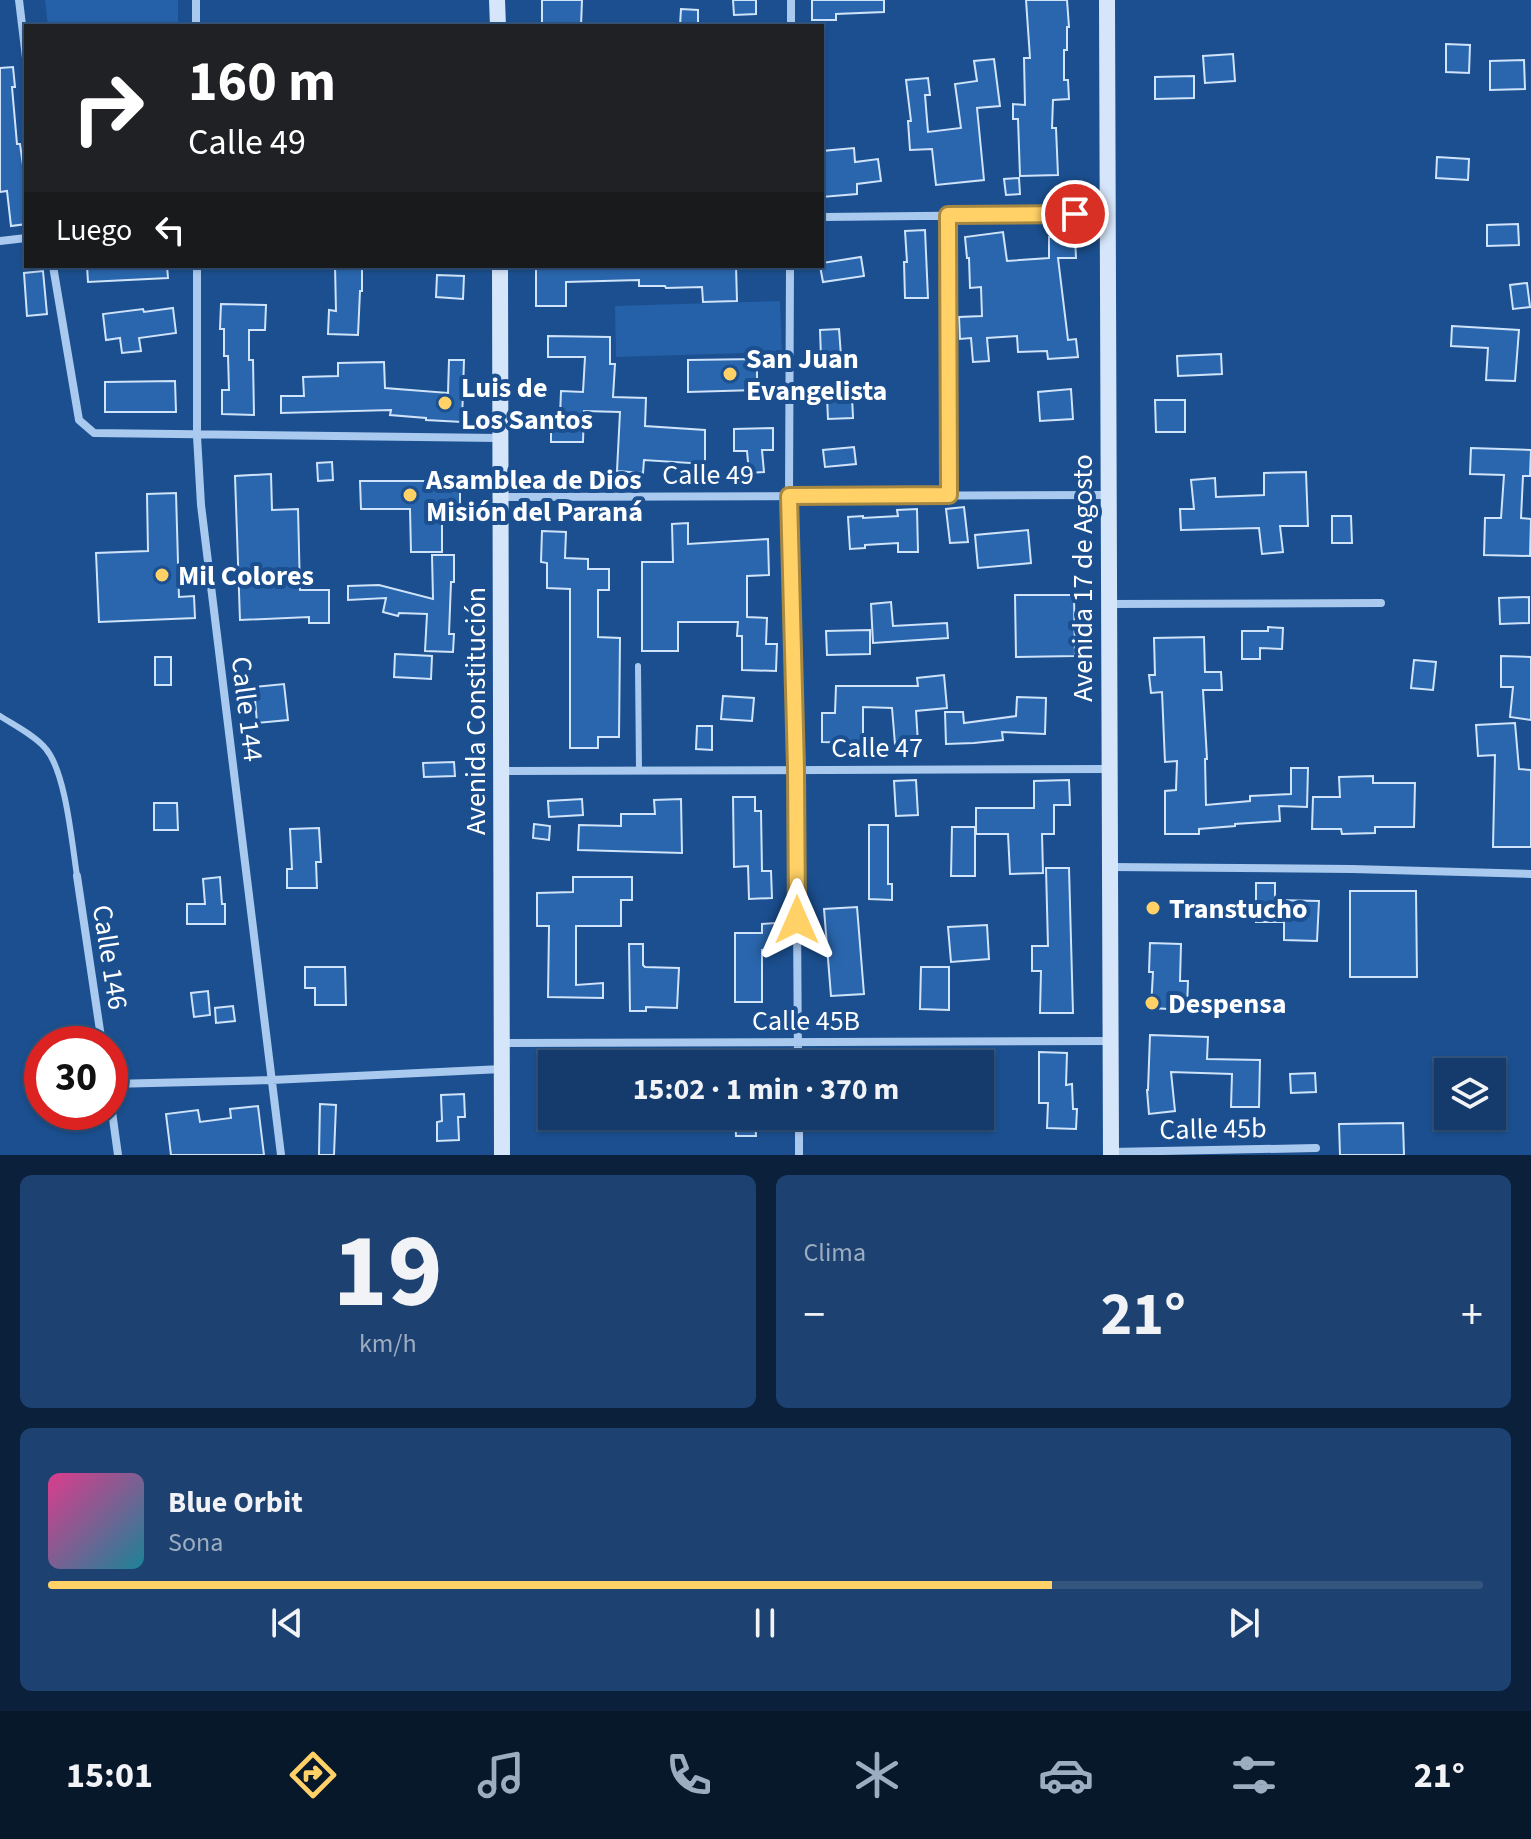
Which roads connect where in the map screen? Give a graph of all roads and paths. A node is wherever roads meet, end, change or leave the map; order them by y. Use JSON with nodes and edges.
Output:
{"nodes":[{"id":1,"x":19,"y":0,"type":"edge"},
{"id":2,"x":196,"y":0,"type":"edge"},
{"id":3,"x":497,"y":0,"type":"edge"},
{"id":4,"x":791,"y":0,"type":"edge"},
{"id":5,"x":1107,"y":0,"type":"edge"},
{"id":6,"x":196,"y":24,"type":"edge"},
{"id":7,"x":498,"y":24,"type":"edge"},
{"id":8,"x":791,"y":24,"type":"edge"},
{"id":9,"x":24,"y":41,"type":"edge"},
{"id":10,"x":1107,"y":214,"type":"junction"},
{"id":11,"x":948,"y":215,"type":"junction"},
{"id":12,"x":824,"y":217,"type":"edge"},
{"id":13,"x":24,"y":238,"type":"edge"},
{"id":14,"x":0,"y":241,"type":"edge"},
{"id":15,"x":53,"y":268,"type":"edge"},
{"id":16,"x":197,"y":268,"type":"edge"},
{"id":17,"x":500,"y":268,"type":"edge"},
{"id":18,"x":790,"y":268,"type":"edge"},
{"id":19,"x":197,"y":436,"type":"junction"},
{"id":20,"x":499,"y":438,"type":"junction"},
{"id":21,"x":949,"y":495,"type":"junction"},
{"id":22,"x":1108,"y":495,"type":"junction"},
{"id":23,"x":789,"y":496,"type":"junction"},
{"id":24,"x":500,"y":497,"type":"junction"},
{"id":25,"x":1381,"y":603,"type":"dead end"},
{"id":26,"x":1108,"y":604,"type":"junction"},
{"id":27,"x":638,"y":666,"type":"dead end"},
{"id":28,"x":0,"y":716,"type":"edge"},
{"id":29,"x":796,"y":768,"type":"junction"},
{"id":30,"x":1109,"y":769,"type":"junction"},
{"id":31,"x":639,"y":770,"type":"junction"},
{"id":32,"x":501,"y":771,"type":"junction"},
{"id":33,"x":1109,"y":867,"type":"junction"},
{"id":34,"x":1531,"y":874,"type":"edge"},
{"id":35,"x":77,"y":876,"type":"joint"},
{"id":36,"x":99,"y":1026,"type":"edge"},
{"id":37,"x":798,"y":1041,"type":"junction"},
{"id":38,"x":1110,"y":1041,"type":"junction"},
{"id":39,"x":503,"y":1043,"type":"junction"},
{"id":40,"x":798,"y":1050,"type":"edge"},
{"id":41,"x":502,"y":1069,"type":"junction"},
{"id":42,"x":272,"y":1080,"type":"junction"},
{"id":43,"x":128,"y":1084,"type":"edge"},
{"id":44,"x":115,"y":1130,"type":"edge"},
{"id":45,"x":799,"y":1130,"type":"edge"},
{"id":46,"x":1316,"y":1148,"type":"dead end"},
{"id":47,"x":1111,"y":1154,"type":"edge"},
{"id":48,"x":118,"y":1155,"type":"edge"},
{"id":49,"x":281,"y":1155,"type":"edge"},
{"id":50,"x":502,"y":1155,"type":"edge"},
{"id":51,"x":799,"y":1155,"type":"edge"}],
"edges":[{"from":1,"to":9,"type":"street"},
{"from":2,"to":6,"type":"street"},
{"from":3,"to":7,"type":"main road"},
{"from":4,"to":8,"type":"street"},
{"from":5,"to":10,"type":"main road","name":"Avenida 17 de Agosto"},
{"from":10,"to":11,"type":"street"},
{"from":10,"to":22,"type":"main road","name":"Avenida 17 de Agosto"},
{"from":11,"to":12,"type":"street"},
{"from":11,"to":21,"type":"street"},
{"from":13,"to":14,"type":"street"},
{"from":15,"to":19,"type":"street"},
{"from":16,"to":19,"type":"street","name":"Calle 144"},
{"from":17,"to":20,"type":"main road","name":"Avenida Constitución"},
{"from":18,"to":23,"type":"street"},
{"from":19,"to":20,"type":"street"},
{"from":19,"to":42,"type":"street","name":"Calle 144"},
{"from":20,"to":24,"type":"main road","name":"Avenida Constitución"},
{"from":21,"to":22,"type":"street","name":"Calle 49"},
{"from":21,"to":23,"type":"street","name":"Calle 49"},
{"from":22,"to":26,"type":"main road","name":"Avenida 17 de Agosto"},
{"from":23,"to":24,"type":"street","name":"Calle 49"},
{"from":23,"to":29,"type":"street"},
{"from":24,"to":32,"type":"main road","name":"Avenida Constitución"},
{"from":25,"to":26,"type":"street"},
{"from":26,"to":30,"type":"main road","name":"Avenida 17 de Agosto"},
{"from":27,"to":31,"type":"lane"},
{"from":28,"to":35,"type":"lane"},
{"from":29,"to":30,"type":"street","name":"Calle 47"},
{"from":29,"to":31,"type":"street","name":"Calle 47"},
{"from":29,"to":37,"type":"street"},
{"from":30,"to":33,"type":"main road","name":"Avenida 17 de Agosto"},
{"from":31,"to":32,"type":"street","name":"Calle 47"},
{"from":32,"to":39,"type":"main road","name":"Avenida Constitución"},
{"from":33,"to":34,"type":"street"},
{"from":33,"to":38,"type":"main road","name":"Avenida 17 de Agosto"},
{"from":35,"to":36,"type":"street","name":"Calle 146"},
{"from":37,"to":38,"type":"street","name":"Calle 45B"},
{"from":37,"to":39,"type":"street","name":"Calle 45B"},
{"from":37,"to":40,"type":"street"},
{"from":38,"to":47,"type":"main road","name":"Avenida 17 de Agosto"},
{"from":39,"to":41,"type":"main road","name":"Avenida Constitución"},
{"from":41,"to":42,"type":"street"},
{"from":41,"to":50,"type":"main road","name":"Avenida Constitución"},
{"from":42,"to":43,"type":"street"},
{"from":42,"to":49,"type":"street","name":"Calle 144"},
{"from":44,"to":48,"type":"street"},
{"from":45,"to":51,"type":"street"},
{"from":46,"to":47,"type":"street","name":"Calle 45b"}]}
